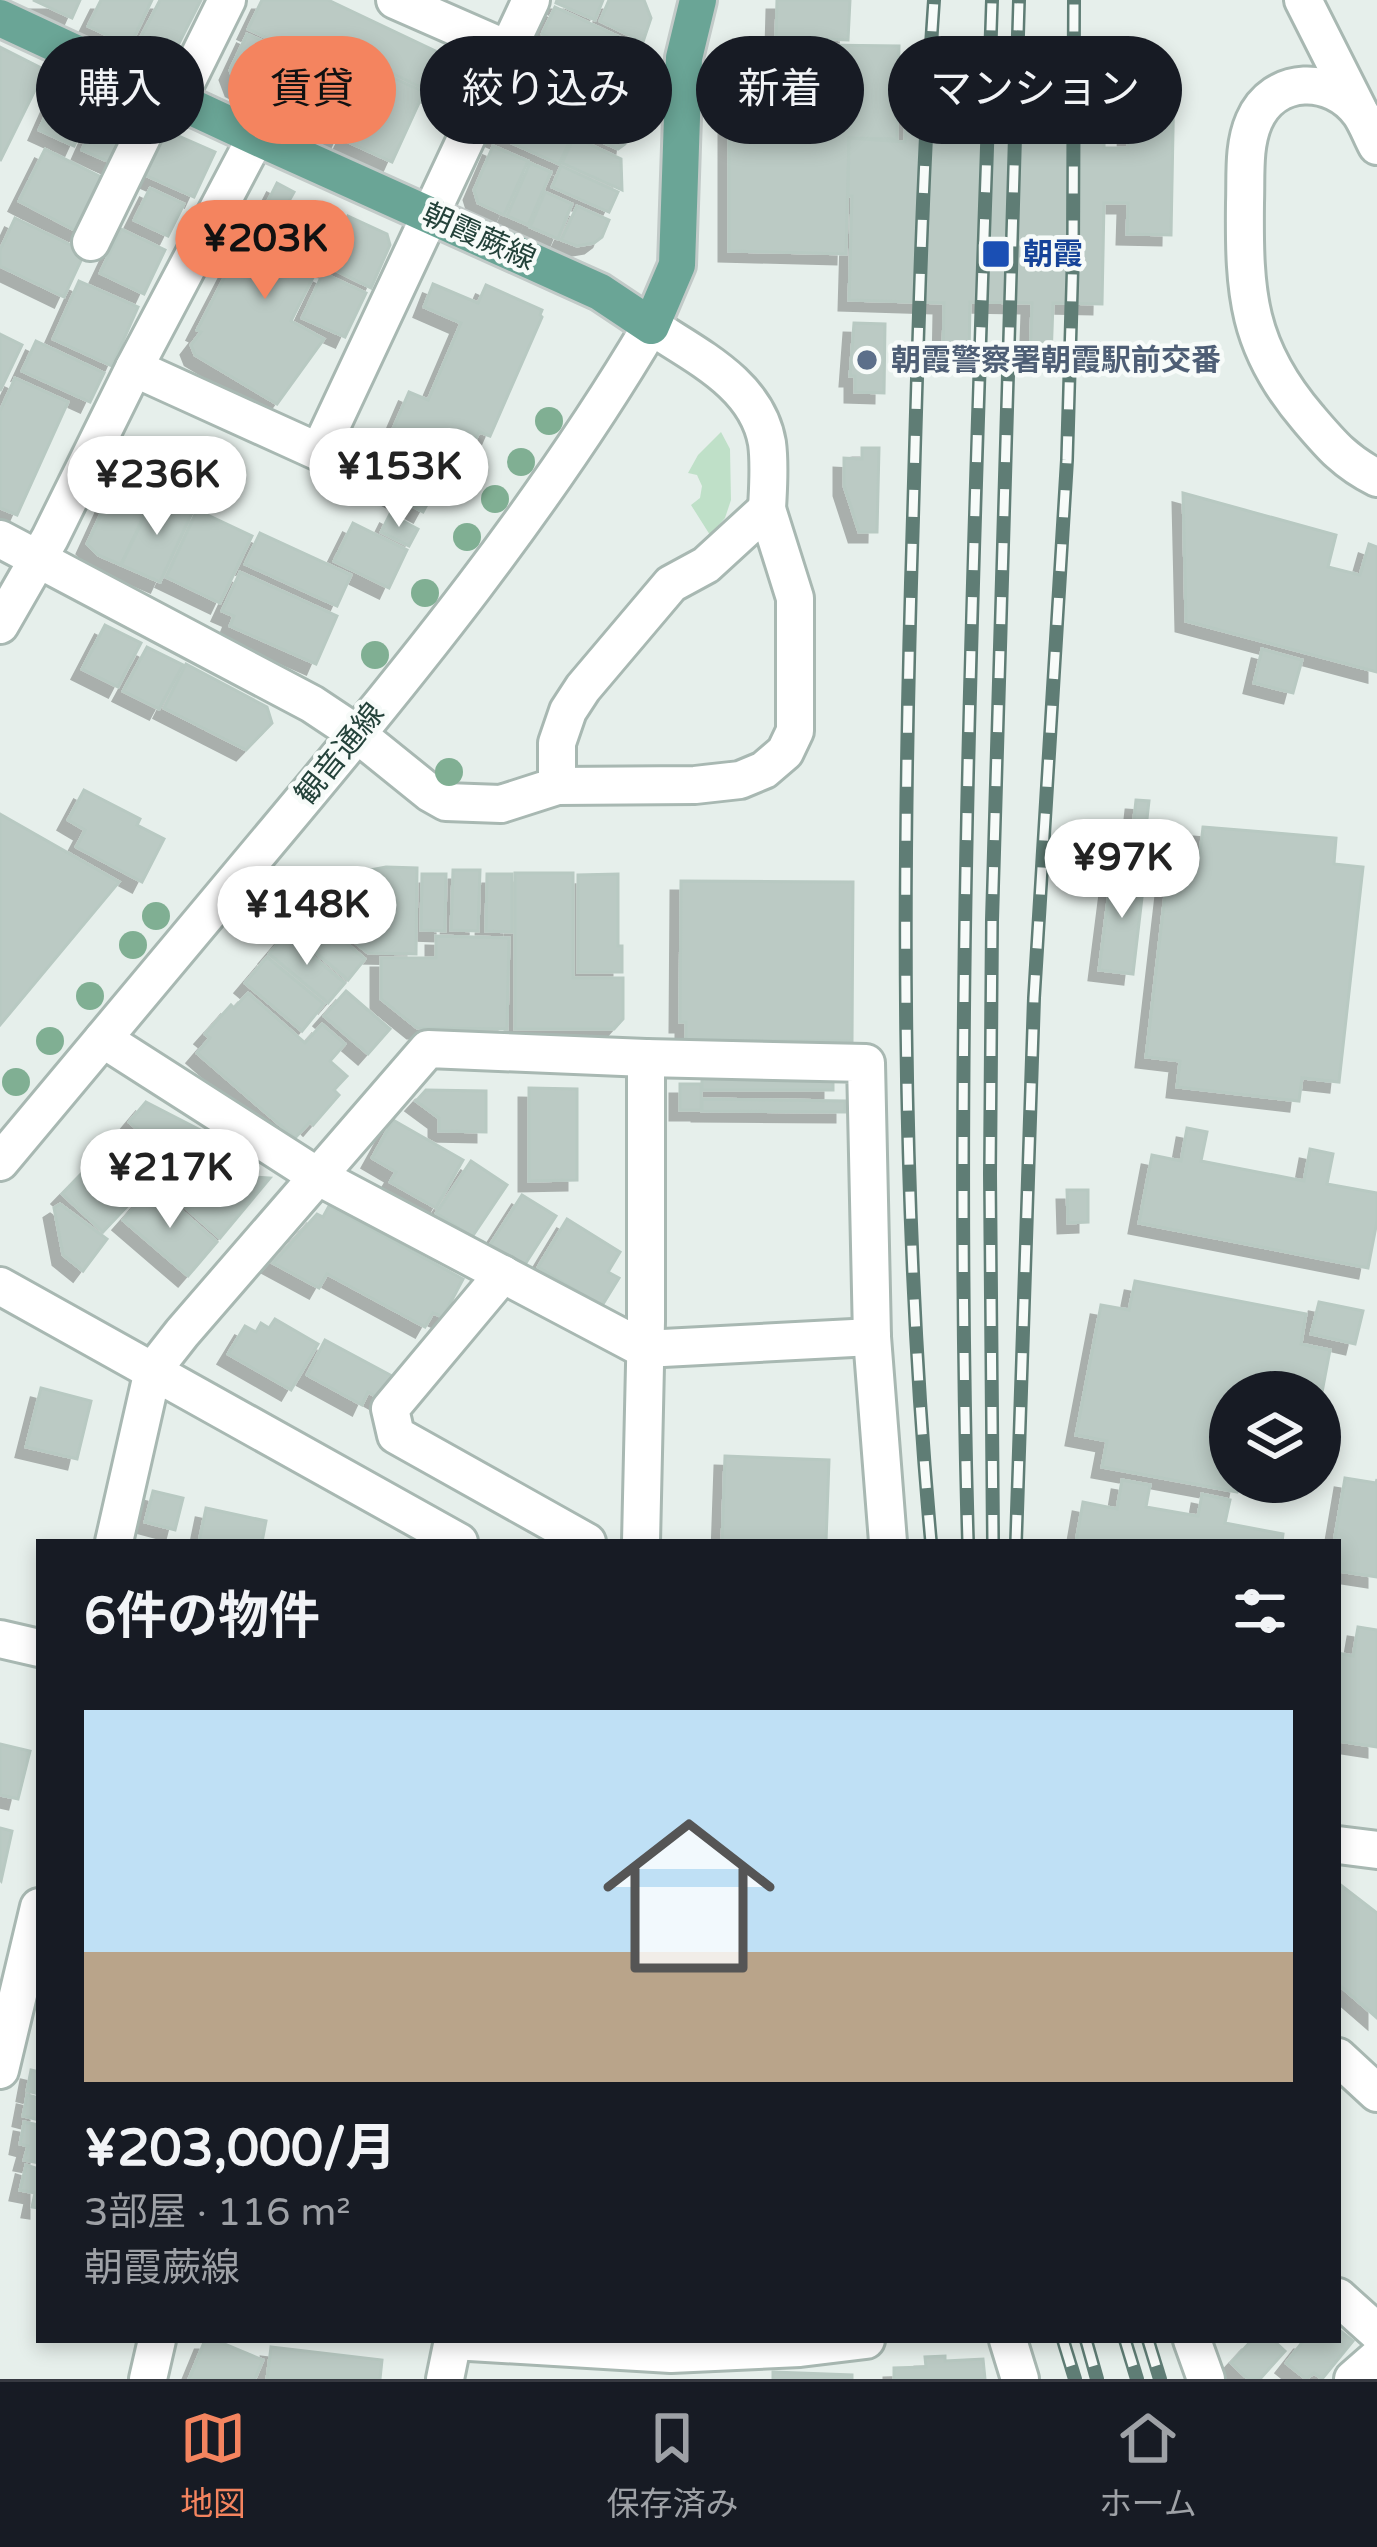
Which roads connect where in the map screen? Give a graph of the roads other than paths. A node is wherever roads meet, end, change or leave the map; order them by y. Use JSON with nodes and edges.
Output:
{"nodes":[{"id":1,"x":226,"y":0,"type":"edge"},
{"id":2,"x":395,"y":0,"type":"edge"},
{"id":3,"x":530,"y":0,"type":"edge"},
{"id":4,"x":698,"y":0,"type":"edge"},
{"id":5,"x":1303,"y":0,"type":"edge"},
{"id":6,"x":0,"y":18,"type":"edge"},
{"id":7,"x":38,"y":36,"type":"edge"},
{"id":8,"x":477,"y":36,"type":"edge"},
{"id":9,"x":515,"y":36,"type":"edge"},
{"id":10,"x":204,"y":38,"type":"edge"},
{"id":11,"x":1358,"y":110,"type":"junction"},
{"id":12,"x":145,"y":144,"type":"edge"},
{"id":13,"x":252,"y":144,"type":"edge"},
{"id":14,"x":272,"y":144,"type":"edge"},
{"id":15,"x":464,"y":144,"type":"edge"},
{"id":16,"x":1377,"y":146,"type":"edge"},
{"id":17,"x":430,"y":215,"type":"junction"},
{"id":18,"x":91,"y":242,"type":"dead end"},
{"id":19,"x":651,"y":326,"type":"junction"},
{"id":20,"x":134,"y":368,"type":"junction"},
{"id":21,"x":1377,"y":478,"type":"edge"},
{"id":22,"x":767,"y":509,"type":"junction"},
{"id":23,"x":0,"y":538,"type":"edge"},
{"id":24,"x":39,"y":558,"type":"junction"},
{"id":25,"x":706,"y":565,"type":"junction"},
{"id":26,"x":789,"y":572,"type":"junction"},
{"id":27,"x":0,"y":626,"type":"edge"},
{"id":28,"x":358,"y":734,"type":"junction"},
{"id":29,"x":557,"y":786,"type":"junction"},
{"id":30,"x":103,"y":1039,"type":"junction"},
{"id":31,"x":646,"y":1058,"type":"junction"},
{"id":32,"x":0,"y":1162,"type":"edge"},
{"id":33,"x":317,"y":1176,"type":"junction"},
{"id":34,"x":502,"y":1274,"type":"junction"},
{"id":35,"x":0,"y":1286,"type":"edge"},
{"id":36,"x":872,"y":1337,"type":"junction"},
{"id":37,"x":644,"y":1349,"type":"junction"},
{"id":38,"x":153,"y":1370,"type":"junction"},
{"id":39,"x":115,"y":1539,"type":"edge"},
{"id":40,"x":454,"y":1539,"type":"edge"},
{"id":41,"x":582,"y":1539,"type":"edge"},
{"id":42,"x":641,"y":1539,"type":"edge"},
{"id":43,"x":888,"y":1539,"type":"edge"},
{"id":44,"x":0,"y":1639,"type":"edge"},
{"id":45,"x":36,"y":1647,"type":"edge"},
{"id":46,"x":1341,"y":1845,"type":"edge"},
{"id":47,"x":1377,"y":1850,"type":"edge"},
{"id":48,"x":36,"y":1924,"type":"edge"},
{"id":49,"x":1341,"y":2060,"type":"edge"},
{"id":50,"x":0,"y":2070,"type":"edge"},
{"id":51,"x":1377,"y":2092,"type":"edge"},
{"id":52,"x":1341,"y":2300,"type":"edge"},
{"id":53,"x":1377,"y":2332,"type":"edge"},
{"id":54,"x":156,"y":2343,"type":"edge"},
{"id":55,"x":452,"y":2343,"type":"edge"},
{"id":56,"x":500,"y":2343,"type":"edge"},
{"id":57,"x":1009,"y":2343,"type":"edge"},
{"id":58,"x":1193,"y":2343,"type":"edge"},
{"id":59,"x":800,"y":2344,"type":"edge"},
{"id":60,"x":1377,"y":2358,"type":"edge"},
{"id":61,"x":148,"y":2379,"type":"edge"},
{"id":62,"x":445,"y":2379,"type":"edge"},
{"id":63,"x":1020,"y":2379,"type":"edge"},
{"id":64,"x":1206,"y":2379,"type":"edge"},
{"id":65,"x":1353,"y":2379,"type":"edge"}],
"edges":[{"from":1,"to":10,"type":"street"},
{"from":2,"to":8,"type":"street"},
{"from":3,"to":9,"type":"street"},
{"from":4,"to":19,"type":"main road"},
{"from":5,"to":11,"type":"street"},
{"from":6,"to":7,"type":"main road","name":"朝霞蕨線"},
{"from":11,"to":16,"type":"street"},
{"from":11,"to":21,"type":"street"},
{"from":12,"to":18,"type":"street"},
{"from":13,"to":20,"type":"street"},
{"from":14,"to":17,"type":"main road","name":"朝霞蕨線"},
{"from":15,"to":17,"type":"street"},
{"from":17,"to":19,"type":"main road","name":"朝霞蕨線"},
{"from":17,"to":20,"type":"street"},
{"from":19,"to":22,"type":"street"},
{"from":19,"to":28,"type":"street","name":"観音通線"},
{"from":20,"to":24,"type":"street"},
{"from":22,"to":25,"type":"street"},
{"from":22,"to":26,"type":"street"},
{"from":23,"to":24,"type":"street"},
{"from":24,"to":27,"type":"street"},
{"from":24,"to":28,"type":"street"},
{"from":25,"to":26,"type":"street"},
{"from":25,"to":29,"type":"street"},
{"from":26,"to":29,"type":"street"},
{"from":28,"to":29,"type":"street"},
{"from":28,"to":30,"type":"street","name":"観音通線"},
{"from":30,"to":32,"type":"street","name":"観音通線"},
{"from":30,"to":33,"type":"street"},
{"from":31,"to":33,"type":"street"},
{"from":31,"to":36,"type":"street"},
{"from":31,"to":37,"type":"street"},
{"from":33,"to":34,"type":"street"},
{"from":33,"to":38,"type":"street"},
{"from":34,"to":37,"type":"street"},
{"from":34,"to":41,"type":"street"},
{"from":35,"to":38,"type":"street"},
{"from":36,"to":37,"type":"street"},
{"from":36,"to":43,"type":"street"},
{"from":37,"to":42,"type":"street"},
{"from":38,"to":39,"type":"street"},
{"from":38,"to":40,"type":"street"},
{"from":44,"to":45,"type":"street"},
{"from":46,"to":47,"type":"street"},
{"from":48,"to":50,"type":"street"},
{"from":49,"to":51,"type":"street"},
{"from":52,"to":53,"type":"street"},
{"from":54,"to":61,"type":"street"},
{"from":55,"to":62,"type":"street"},
{"from":56,"to":59,"type":"street"},
{"from":57,"to":63,"type":"street"},
{"from":58,"to":64,"type":"street"},
{"from":60,"to":65,"type":"street"}]}
